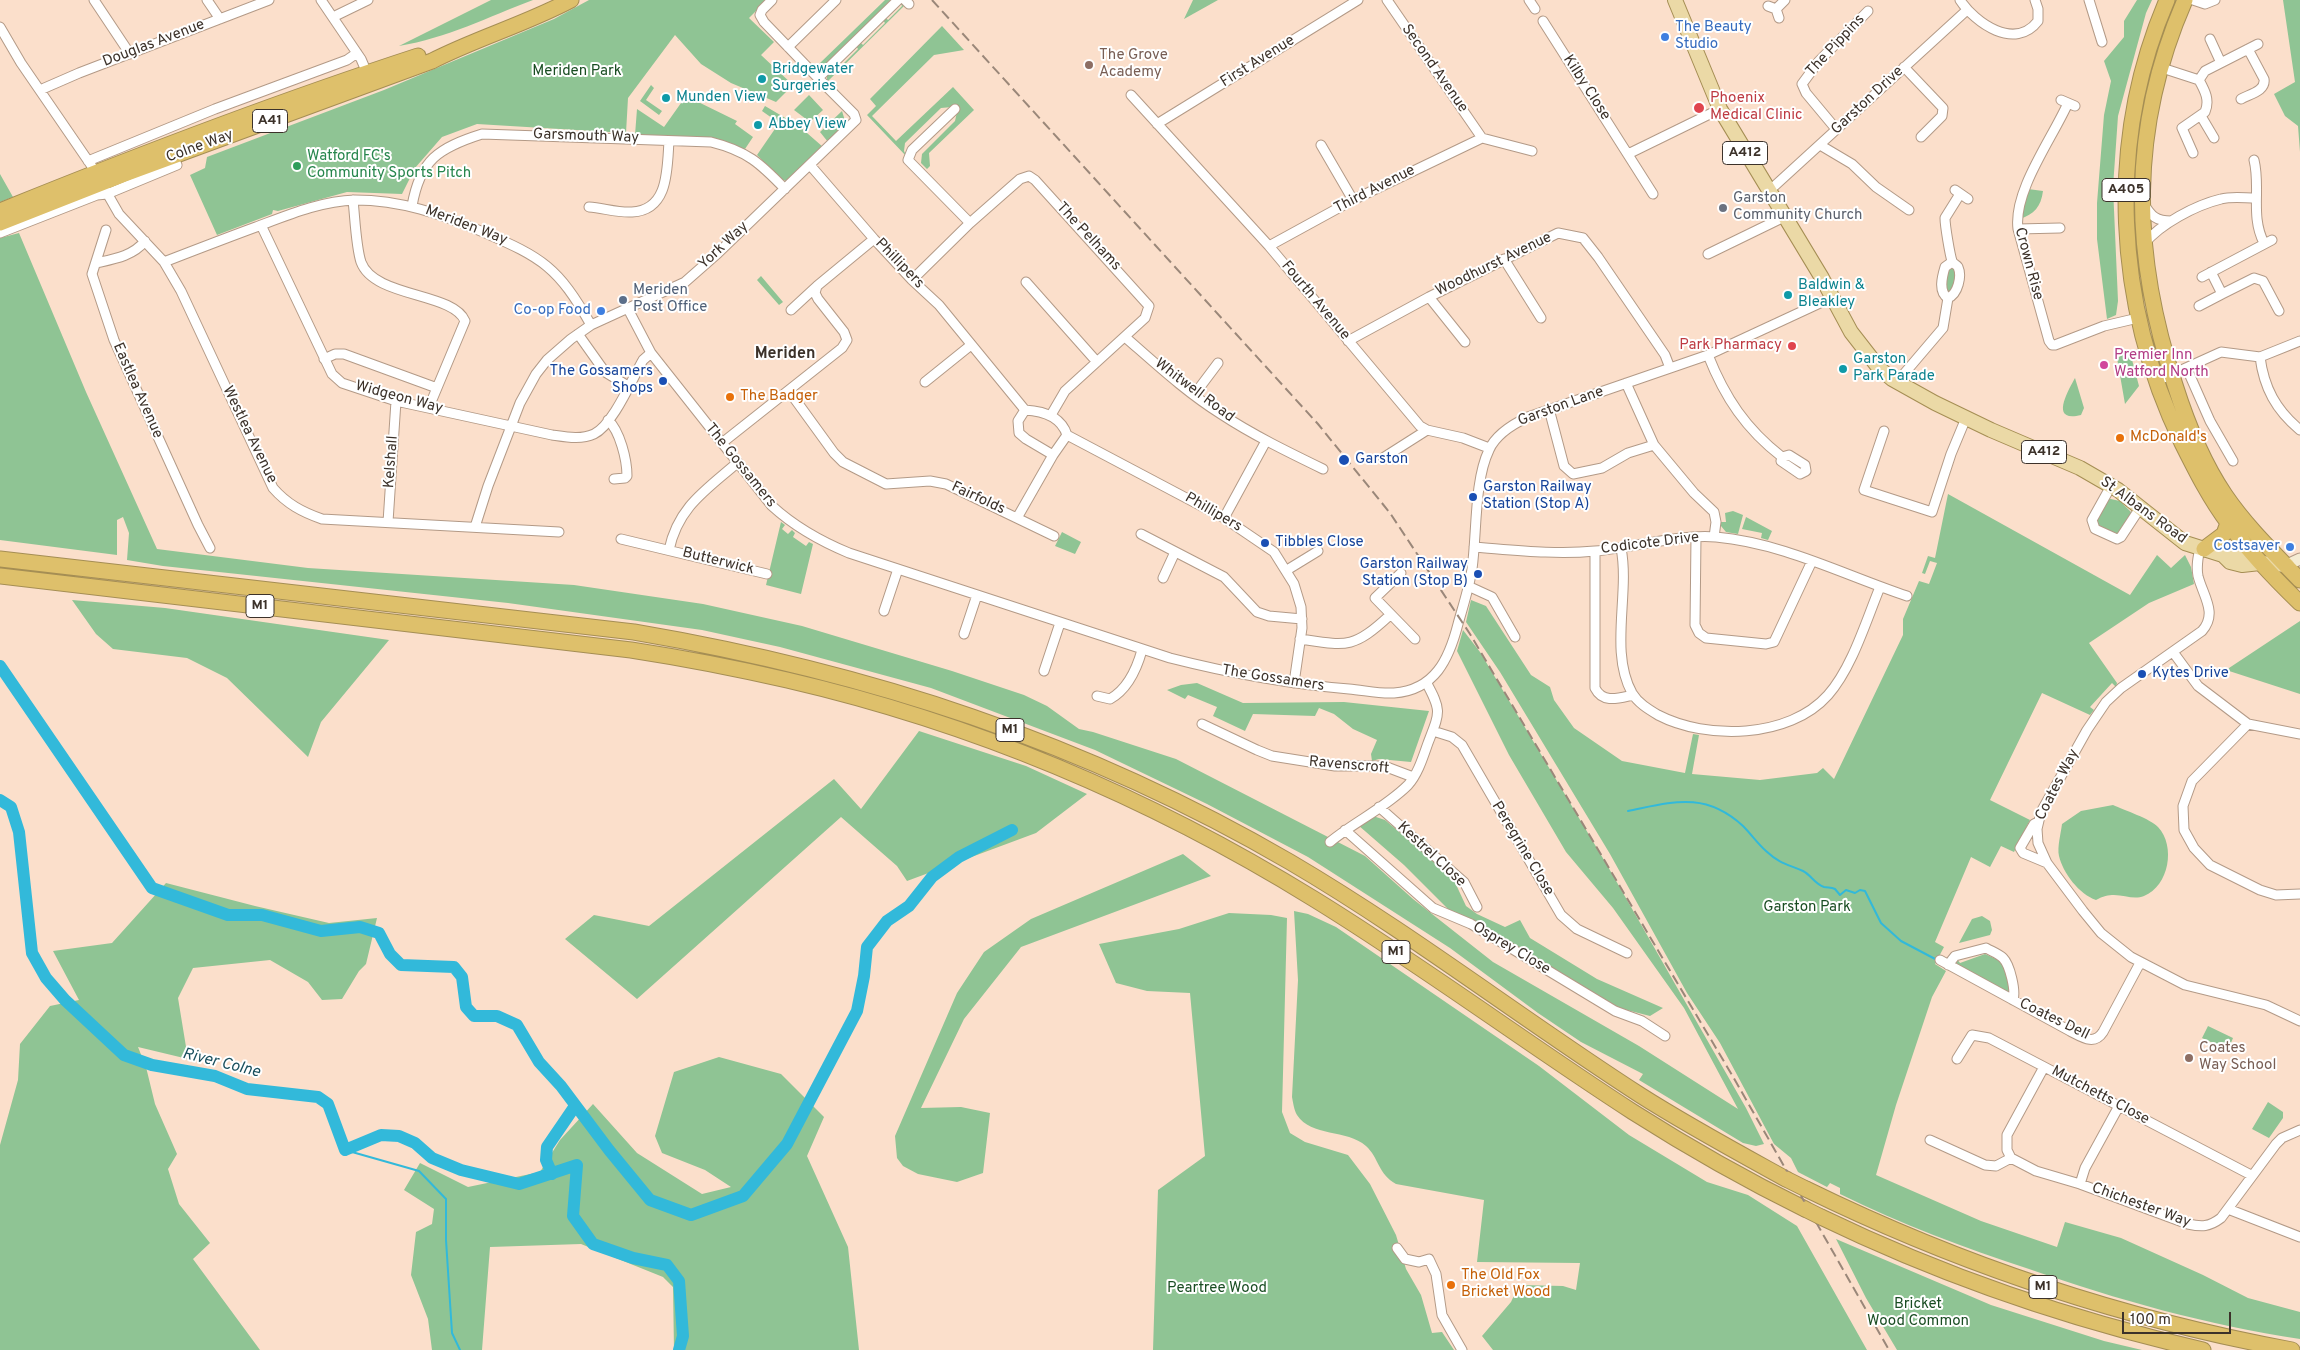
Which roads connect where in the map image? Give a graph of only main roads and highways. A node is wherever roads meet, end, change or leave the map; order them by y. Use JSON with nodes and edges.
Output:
{"nodes":[{"id":1,"x":571,"y":0,"type":"edge"},
{"id":2,"x":1675,"y":0,"type":"edge"},
{"id":3,"x":2167,"y":0,"type":"edge"},
{"id":4,"x":2185,"y":0,"type":"edge"},
{"id":5,"x":456,"y":49,"type":"junction"},
{"id":6,"x":98,"y":178,"type":"junction"},
{"id":7,"x":0,"y":211,"type":"edge"},
{"id":8,"x":0,"y":223,"type":"edge"},
{"id":9,"x":2245,"y":521,"type":"junction"},
{"id":10,"x":2228,"y":523,"type":"junction"},
{"id":11,"x":2202,"y":548,"type":"junction"},
{"id":12,"x":0,"y":559,"type":"edge"},
{"id":13,"x":2293,"y":562,"type":"edge"},
{"id":14,"x":2260,"y":563,"type":"junction"},
{"id":15,"x":0,"y":576,"type":"edge"},
{"id":16,"x":2300,"y":580,"type":"edge"},
{"id":17,"x":2300,"y":591,"type":"edge"},
{"id":18,"x":2300,"y":603,"type":"edge"},
{"id":19,"x":2203,"y":1350,"type":"edge"},
{"id":20,"x":2292,"y":1350,"type":"edge"}],
"edges":[{"from":1,"to":5,"type":"highway","name":"Colne Way","number":"A41"},
{"from":2,"to":11,"type":"main road","name":"St Albans Road","number":"A412"},
{"from":3,"to":10,"type":"highway","number":"A405"},
{"from":4,"to":9,"type":"highway","number":"A405"},
{"from":5,"to":6,"type":"highway","name":"Colne Way","number":"A41"},
{"from":5,"to":6,"type":"highway","name":"Colne Way","number":"A41"},
{"from":6,"to":7,"type":"highway","name":"Colne Way","number":"A41"},
{"from":6,"to":8,"type":"highway","name":"Colne Way","number":"A41"},
{"from":9,"to":13,"type":"highway","number":"A405"},
{"from":9,"to":14,"type":"highway"},
{"from":10,"to":11,"type":"highway"},
{"from":10,"to":14,"type":"highway","number":"A405"},
{"from":11,"to":14,"type":"main road","name":"St Albans Road","number":"A412"},
{"from":12,"to":20,"type":"highway","number":"M1","bridge":true},
{"from":13,"to":14,"type":"main road","name":"St Albans Road","number":"A412"},
{"from":13,"to":16,"type":"highway","number":"A405"},
{"from":13,"to":17,"type":"highway"},
{"from":14,"to":18,"type":"highway","number":"A405"},
{"from":15,"to":19,"type":"highway","number":"M1","bridge":true}]}
